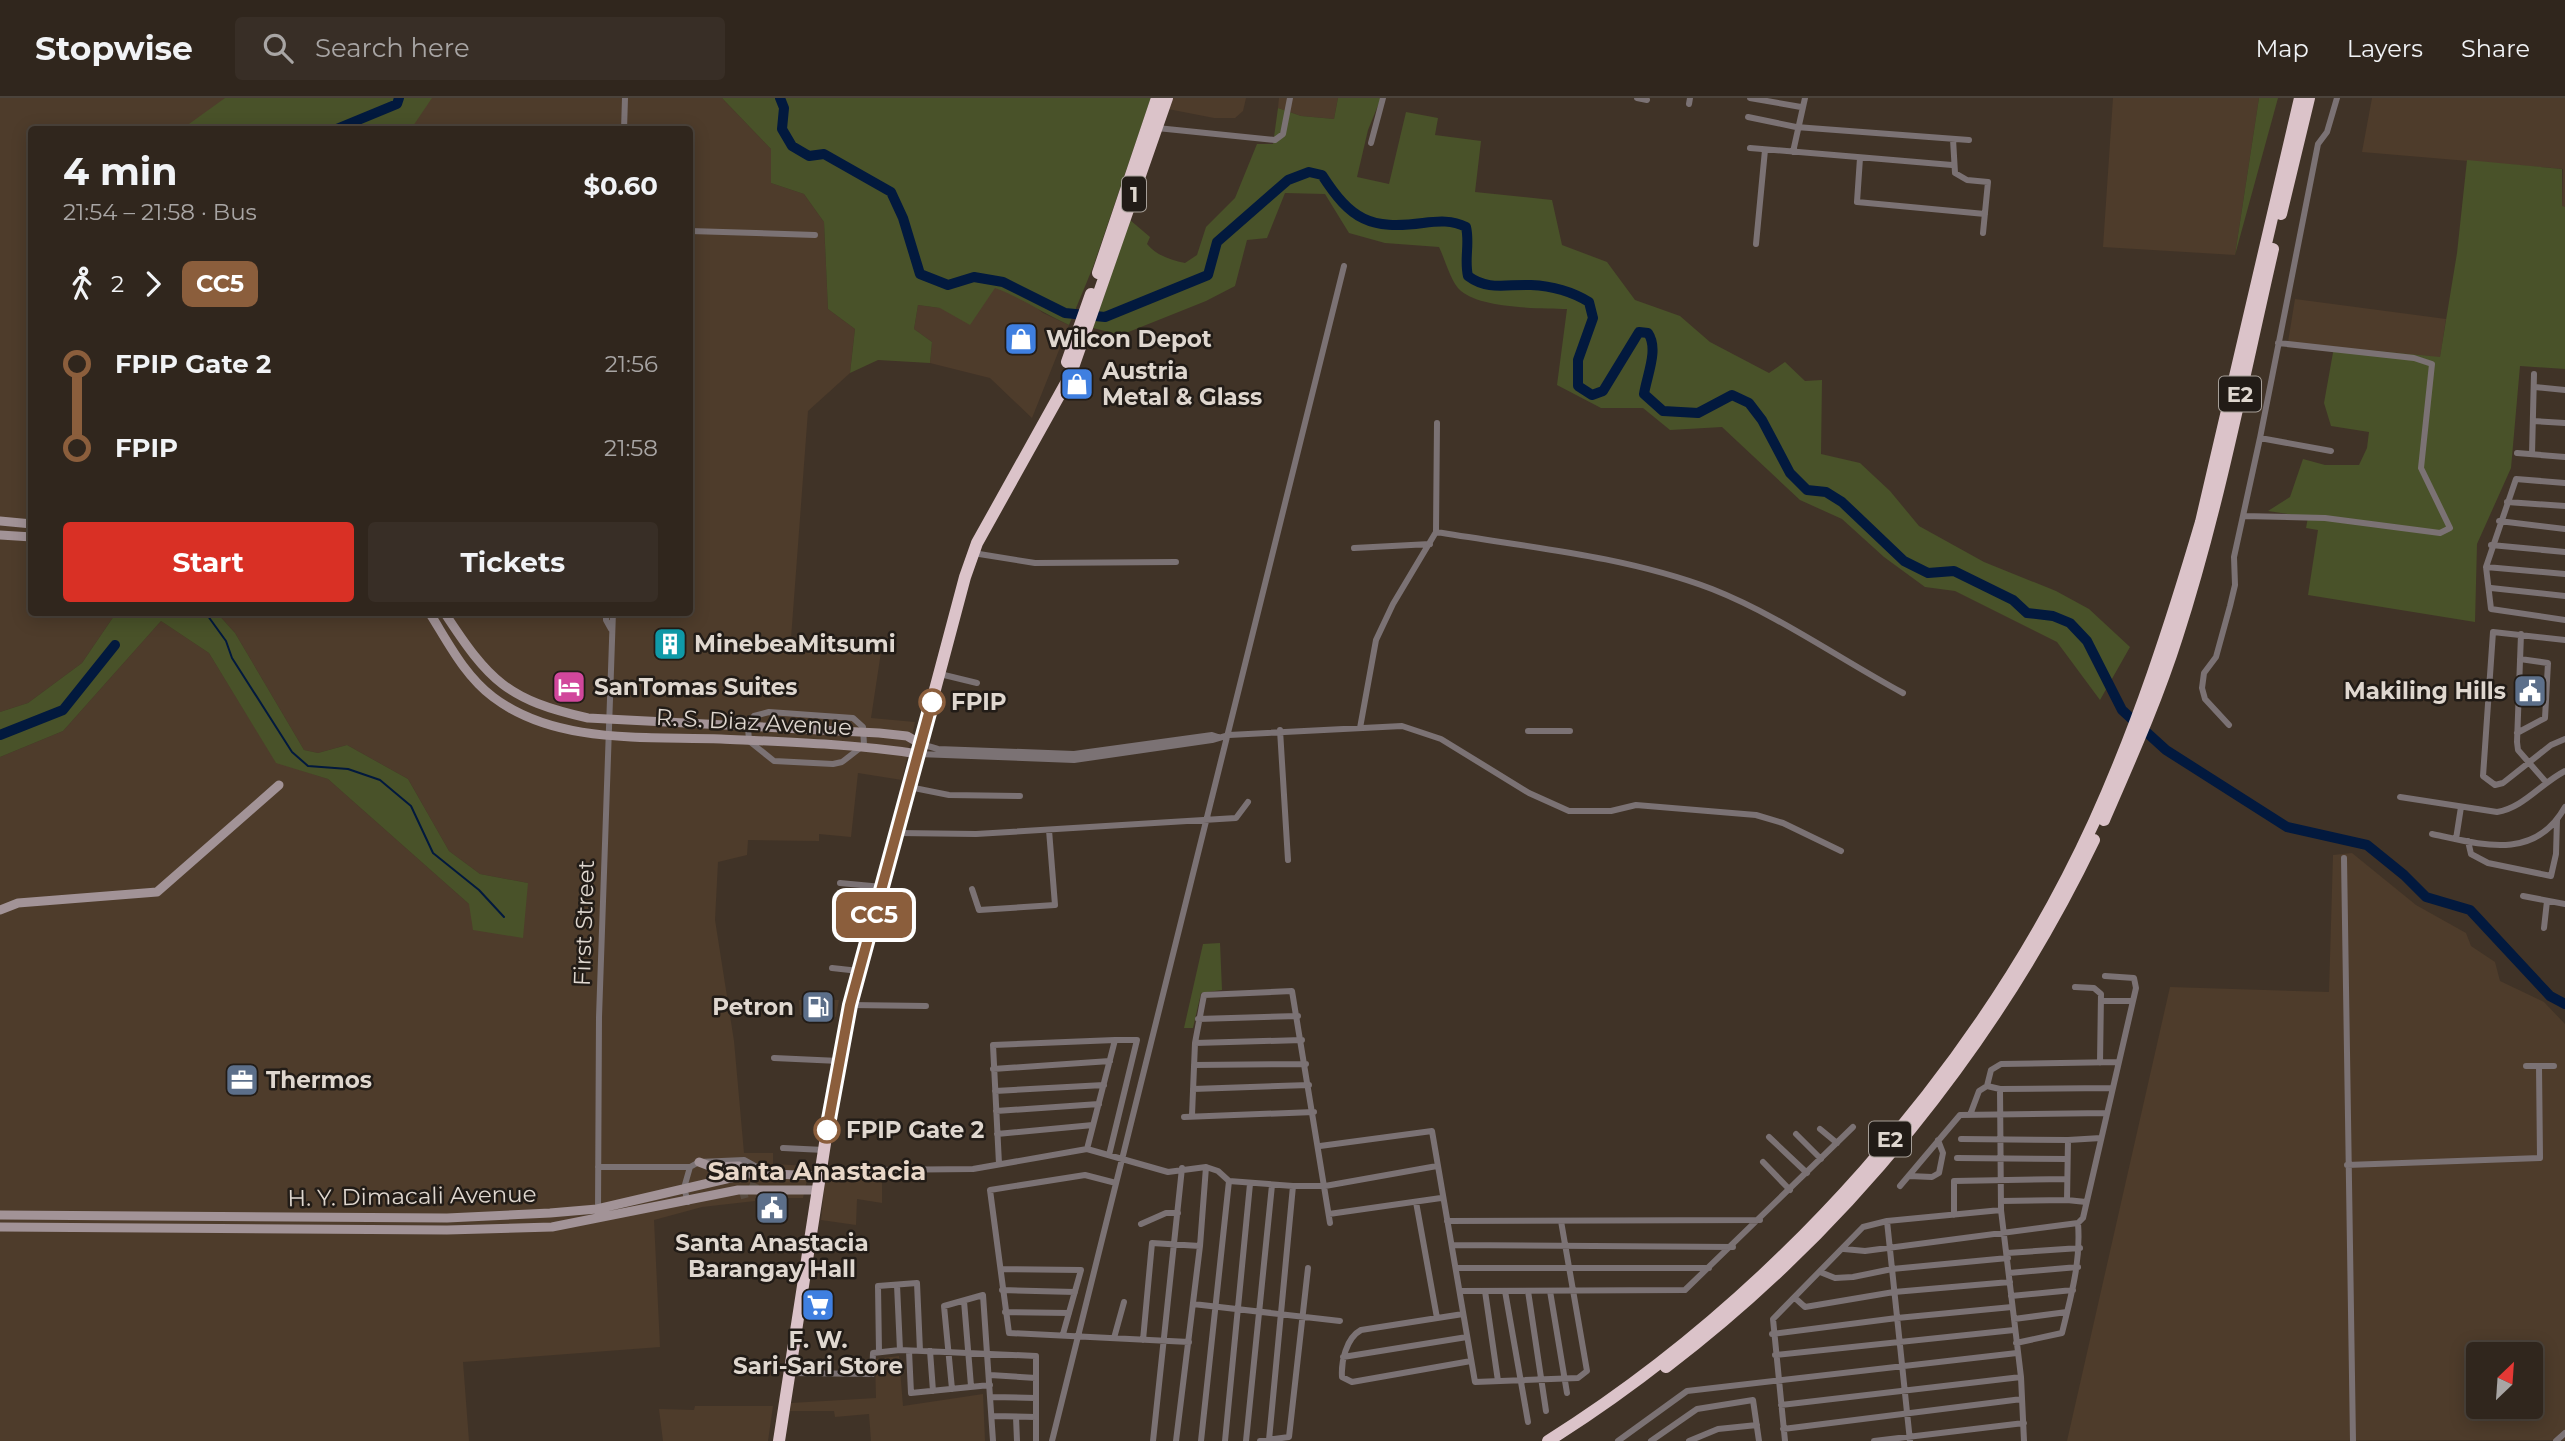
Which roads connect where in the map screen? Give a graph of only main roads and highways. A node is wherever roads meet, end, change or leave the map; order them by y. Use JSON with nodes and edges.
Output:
{"nodes":[{"id":1,"x":1157,"y":98,"type":"edge"},
{"id":2,"x":1167,"y":98,"type":"edge"},
{"id":3,"x":2300,"y":98,"type":"edge"},
{"id":4,"x":2309,"y":98,"type":"edge"},
{"id":5,"x":1097,"y":289,"type":"junction"},
{"id":6,"x":2155,"y":684,"type":"junction"},
{"id":7,"x":2129,"y":750,"type":"junction"},
{"id":8,"x":779,"y":1441,"type":"edge"},
{"id":9,"x":1548,"y":1441,"type":"edge"},
{"id":10,"x":1563,"y":1441,"type":"edge"}],
"edges":[{"from":1,"to":5,"type":"highway","number":"1"},
{"from":2,"to":5,"type":"highway","number":"1"},
{"from":3,"to":6,"type":"highway","number":"E2"},
{"from":4,"to":6,"type":"highway","number":"E2"},
{"from":5,"to":8,"type":"highway","number":"1"},
{"from":6,"to":7,"type":"highway","number":"E2"},
{"from":7,"to":9,"type":"highway","number":"E2"},
{"from":7,"to":10,"type":"highway","number":"E2"}]}
